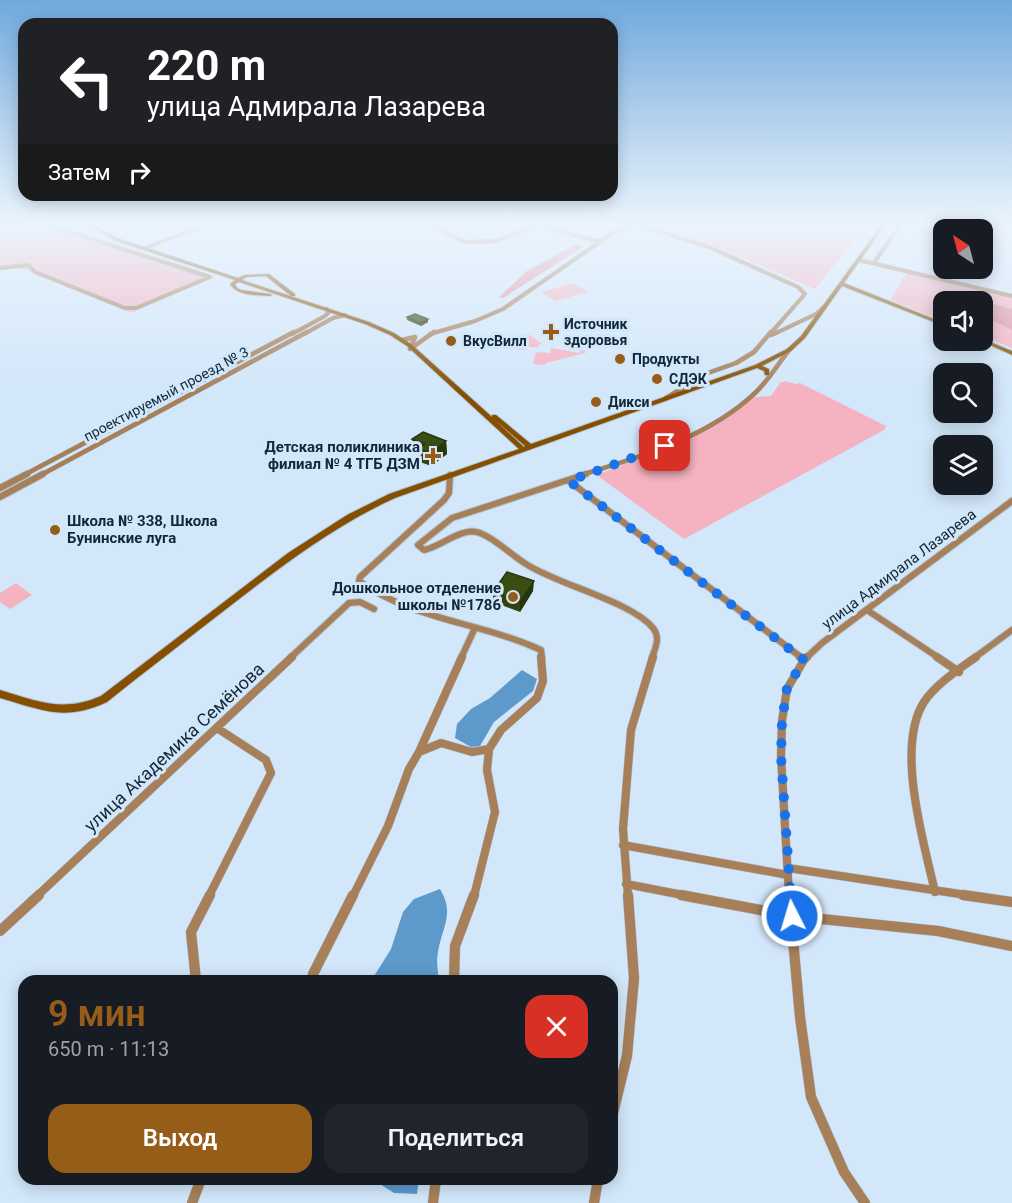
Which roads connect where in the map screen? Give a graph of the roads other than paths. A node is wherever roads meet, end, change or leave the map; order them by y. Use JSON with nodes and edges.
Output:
{"nodes":[{"id":1,"x":55,"y":280,"type":"edge"},
{"id":2,"x":203,"y":280,"type":"edge"},
{"id":3,"x":237,"y":280,"type":"edge"},
{"id":4,"x":245,"y":280,"type":"edge"},
{"id":5,"x":276,"y":280,"type":"edge"},
{"id":6,"x":544,"y":280,"type":"edge"},
{"id":7,"x":782,"y":280,"type":"edge"},
{"id":8,"x":844,"y":280,"type":"edge"},
{"id":9,"x":946,"y":280,"type":"edge"},
{"id":10,"x":841,"y":284,"type":"junction"},
{"id":11,"x":291,"y":296,"type":"junction"},
{"id":12,"x":1012,"y":296,"type":"edge"},
{"id":13,"x":826,"y":306,"type":"junction"},
{"id":14,"x":326,"y":313,"type":"junction"},
{"id":15,"x":345,"y":315,"type":"junction"},
{"id":16,"x":933,"y":321,"type":"edge"},
{"id":17,"x":780,"y":323,"type":"junction"},
{"id":18,"x":790,"y":326,"type":"junction"},
{"id":19,"x":768,"y":337,"type":"junction"},
{"id":20,"x":405,"y":340,"type":"junction"},
{"id":21,"x":993,"y":345,"type":"edge"},
{"id":22,"x":789,"y":350,"type":"junction"},
{"id":23,"x":1012,"y":353,"type":"edge"},
{"id":24,"x":757,"y":366,"type":"junction"},
{"id":25,"x":767,"y":374,"type":"junction"},
{"id":26,"x":663,"y":399,"type":"junction"},
{"id":27,"x":526,"y":448,"type":"junction"},
{"id":28,"x":450,"y":475,"type":"junction"},
{"id":29,"x":569,"y":481,"type":"junction"},
{"id":30,"x":0,"y":488,"type":"edge"},
{"id":31,"x":0,"y":497,"type":"edge"},
{"id":32,"x":1012,"y":501,"type":"edge"},
{"id":33,"x":374,"y":609,"type":"dead end"},
{"id":34,"x":867,"y":610,"type":"junction"},
{"id":35,"x":475,"y":628,"type":"junction"},
{"id":36,"x":1012,"y":630,"type":"edge"},
{"id":37,"x":804,"y":660,"type":"junction"},
{"id":38,"x":959,"y":672,"type":"junction"},
{"id":39,"x":0,"y":694,"type":"edge"},
{"id":40,"x":217,"y":728,"type":"junction"},
{"id":41,"x":489,"y":749,"type":"junction"},
{"id":42,"x":419,"y":753,"type":"junction"},
{"id":43,"x":623,"y":844,"type":"junction"},
{"id":44,"x":788,"y":872,"type":"junction"},
{"id":45,"x":626,"y":884,"type":"junction"},
{"id":46,"x":935,"y":892,"type":"junction"},
{"id":47,"x":1012,"y":902,"type":"edge"},
{"id":48,"x":792,"y":916,"type":"junction"},
{"id":49,"x":0,"y":931,"type":"edge"},
{"id":50,"x":1012,"y":946,"type":"edge"},
{"id":51,"x":313,"y":974,"type":"dead end"},
{"id":52,"x":195,"y":975,"type":"edge"},
{"id":53,"x":454,"y":975,"type":"edge"},
{"id":54,"x":618,"y":1093,"type":"edge"},
{"id":55,"x":199,"y":1185,"type":"edge"},
{"id":56,"x":435,"y":1185,"type":"edge"},
{"id":57,"x":597,"y":1185,"type":"edge"},
{"id":58,"x":192,"y":1203,"type":"edge"},
{"id":59,"x":433,"y":1203,"type":"edge"},
{"id":60,"x":594,"y":1203,"type":"edge"},
{"id":61,"x":865,"y":1203,"type":"edge"}],
"edges":[{"from":1,"to":2,"type":"street"},
{"from":3,"to":11,"type":"main road"},
{"from":4,"to":11,"type":"main road"},
{"from":5,"to":11,"type":"main road"},
{"from":6,"to":20,"type":"street"},
{"from":7,"to":17,"type":"street"},
{"from":8,"to":10,"type":"main road"},
{"from":9,"to":12,"type":"street"},
{"from":10,"to":13,"type":"main road"},
{"from":10,"to":16,"type":"main road"},
{"from":11,"to":14,"type":"main road"},
{"from":11,"to":20,"type":"main road"},
{"from":13,"to":18,"type":"street"},
{"from":13,"to":22,"type":"main road"},
{"from":14,"to":15,"type":"main road"},
{"from":14,"to":30,"type":"street","name":"проектируемый проезд № 3"},
{"from":15,"to":20,"type":"main road"},
{"from":15,"to":31,"type":"street","name":"проектируемый проезд № 3"},
{"from":17,"to":18,"type":"street"},
{"from":17,"to":19,"type":"street"},
{"from":18,"to":19,"type":"street"},
{"from":19,"to":26,"type":"street"},
{"from":20,"to":27,"type":"main road"},
{"from":21,"to":23,"type":"main road"},
{"from":22,"to":24,"type":"main road"},
{"from":22,"to":25,"type":"street"},
{"from":24,"to":25,"type":"main road"},
{"from":24,"to":26,"type":"main road"},
{"from":25,"to":29,"type":"street"},
{"from":26,"to":27,"type":"main road"},
{"from":27,"to":28,"type":"main road"},
{"from":28,"to":35,"type":"street"},
{"from":28,"to":39,"type":"main road"},
{"from":29,"to":37,"type":"street"},
{"from":29,"to":43,"type":"street"},
{"from":32,"to":34,"type":"street","name":"улица Адмирала Лазарева"},
{"from":33,"to":40,"type":"street","name":"улица Академика Семёнова"},
{"from":34,"to":37,"type":"street","name":"улица Адмирала Лазарева"},
{"from":34,"to":38,"type":"street"},
{"from":35,"to":41,"type":"street"},
{"from":35,"to":42,"type":"street"},
{"from":36,"to":38,"type":"street"},
{"from":37,"to":44,"type":"street","name":"улица Адмирала Лазарева"},
{"from":38,"to":46,"type":"street"},
{"from":40,"to":49,"type":"street","name":"улица Академика Семёнова"},
{"from":40,"to":52,"type":"street"},
{"from":41,"to":42,"type":"street"},
{"from":41,"to":53,"type":"street"},
{"from":42,"to":51,"type":"street"},
{"from":43,"to":44,"type":"street"},
{"from":43,"to":45,"type":"street"},
{"from":44,"to":46,"type":"street"},
{"from":44,"to":48,"type":"street","name":"улица Адмирала Лазарева"},
{"from":45,"to":48,"type":"street"},
{"from":45,"to":54,"type":"street"},
{"from":46,"to":47,"type":"street"},
{"from":48,"to":50,"type":"street"},
{"from":48,"to":61,"type":"street","name":"улица Адмирала Лазарева"},
{"from":55,"to":58,"type":"street"},
{"from":56,"to":59,"type":"street"},
{"from":57,"to":60,"type":"street"}]}
